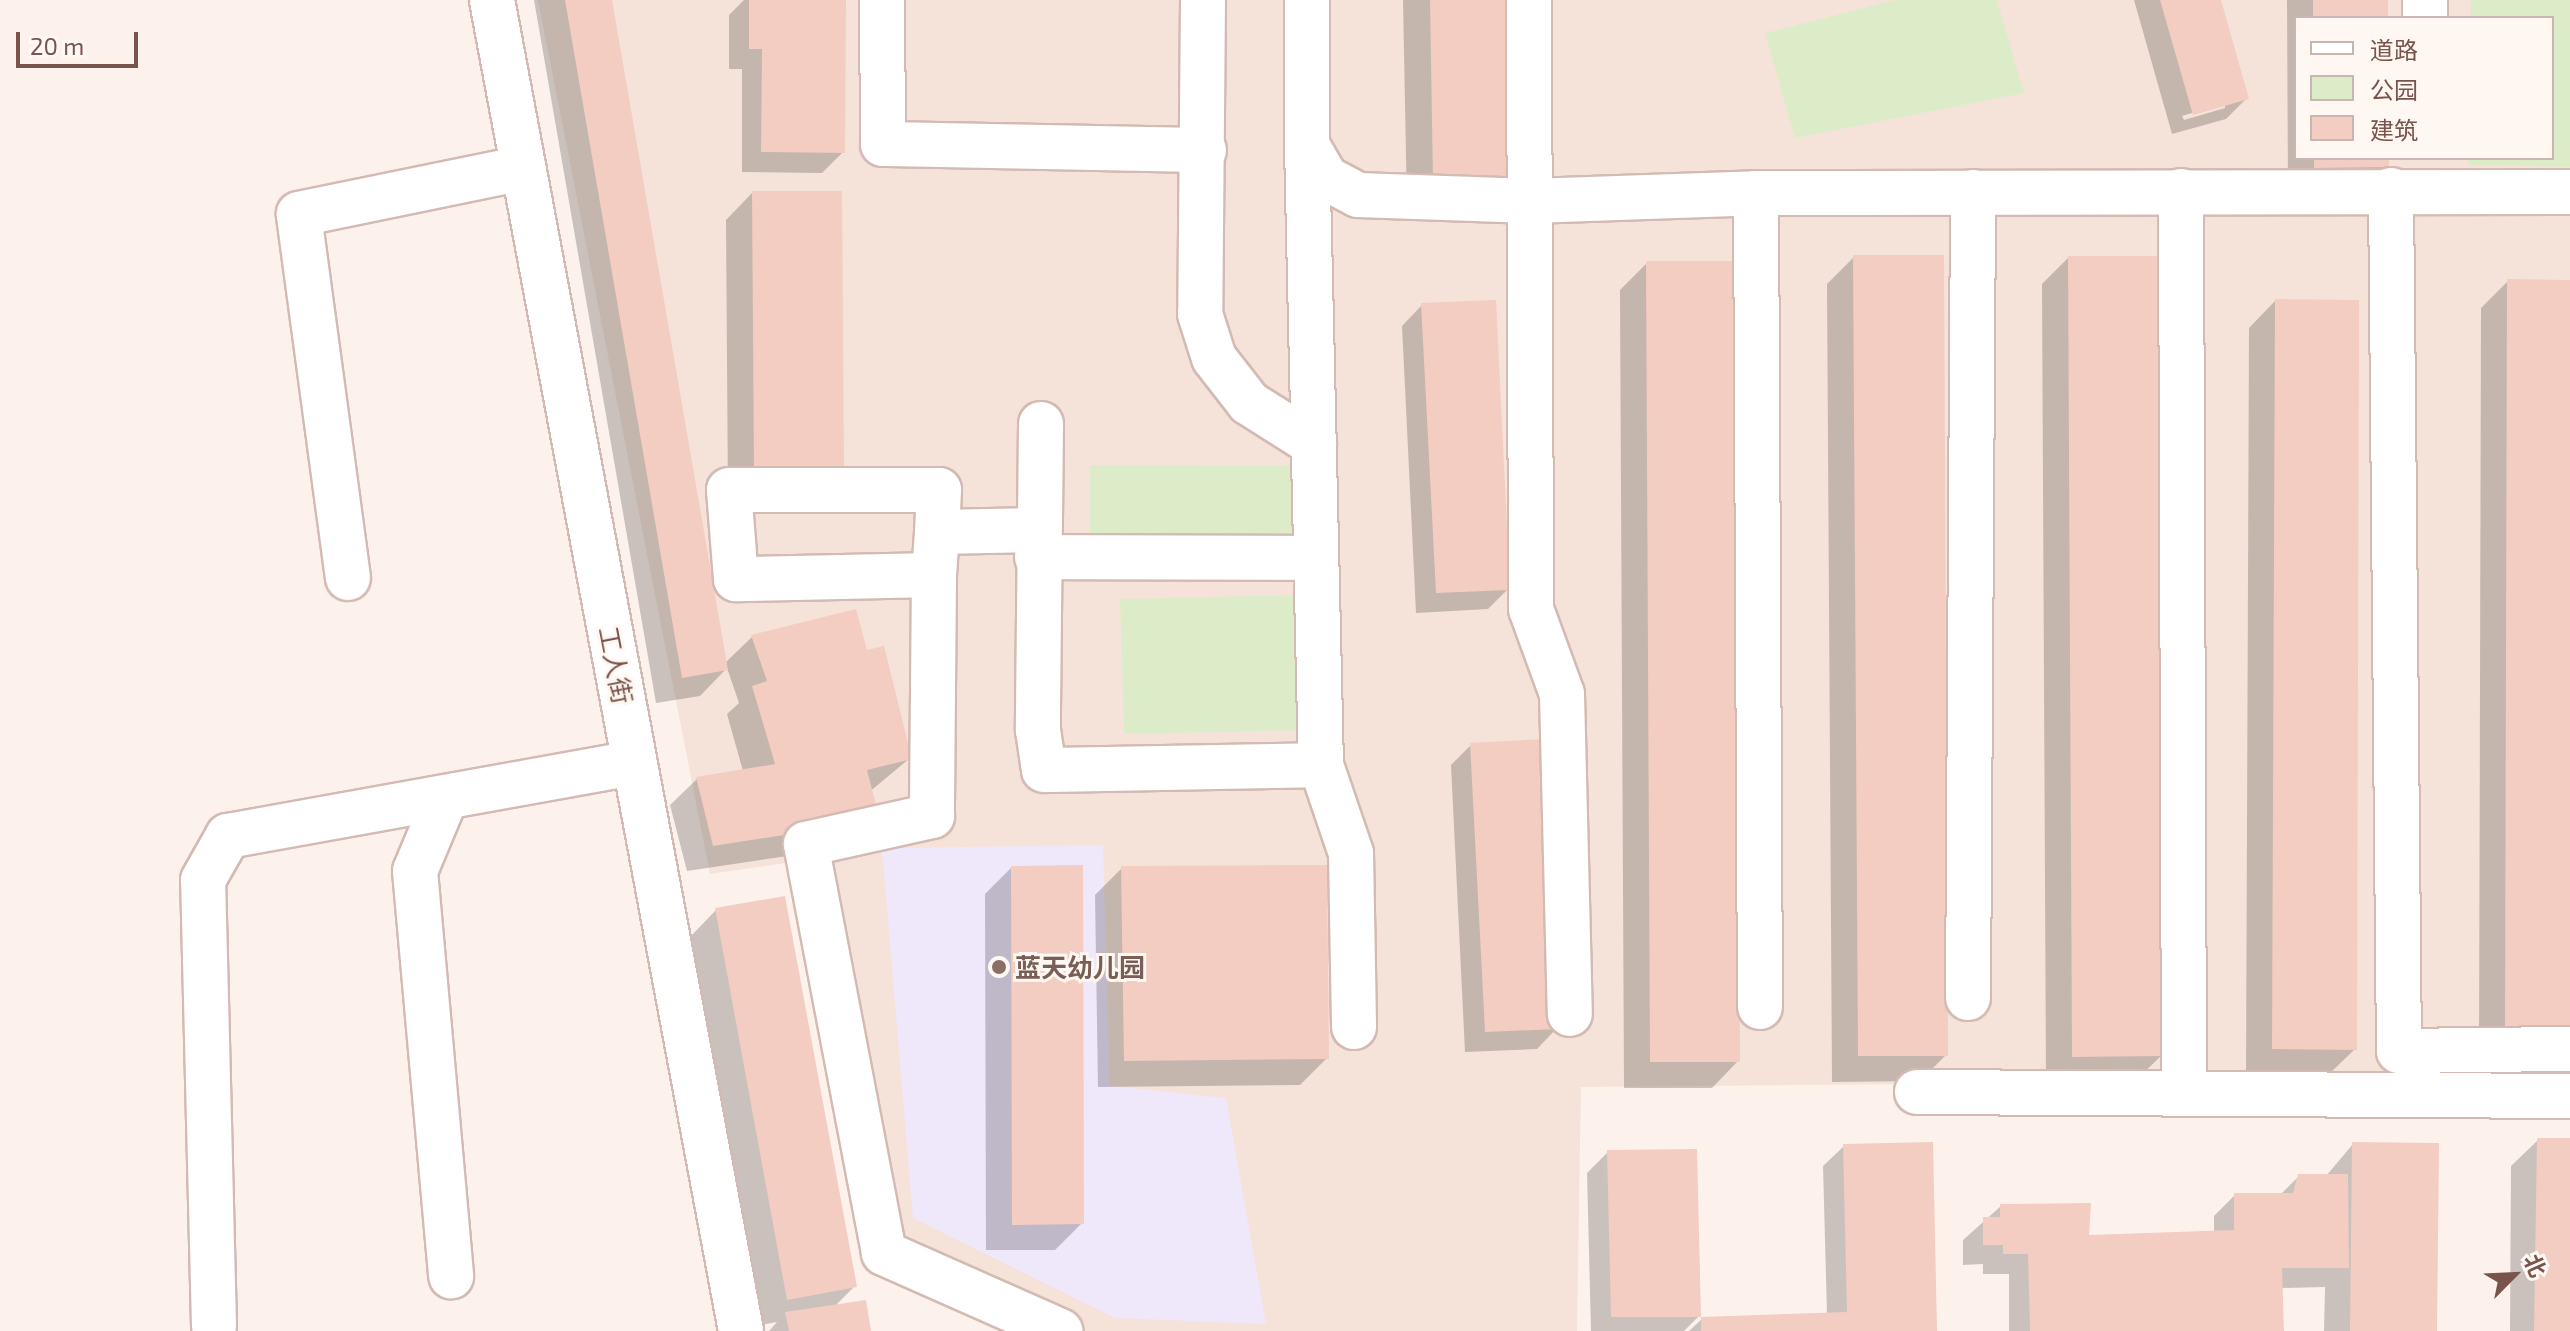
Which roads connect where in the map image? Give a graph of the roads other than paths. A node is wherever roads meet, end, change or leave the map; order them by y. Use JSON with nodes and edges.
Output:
{"nodes":[{"id":1,"x":492,"y":0,"type":"edge"},
{"id":2,"x":882,"y":0,"type":"edge"},
{"id":3,"x":1203,"y":0,"type":"edge"},
{"id":4,"x":1307,"y":0,"type":"edge"},
{"id":5,"x":1529,"y":0,"type":"edge"},
{"id":6,"x":1307,"y":145,"type":"junction"},
{"id":7,"x":1204,"y":150,"type":"junction"},
{"id":8,"x":523,"y":168,"type":"junction"},
{"id":9,"x":2414,"y":180,"type":"edge"},
{"id":10,"x":2181,"y":191,"type":"junction"},
{"id":11,"x":1973,"y":192,"type":"junction"},
{"id":12,"x":2570,"y":192,"type":"edge"},
{"id":13,"x":1756,"y":193,"type":"junction"},
{"id":14,"x":1358,"y":195,"type":"junction"},
{"id":15,"x":1531,"y":201,"type":"junction"},
{"id":16,"x":1309,"y":254,"type":"junction"},
{"id":17,"x":1041,"y":424,"type":"dead end"},
{"id":18,"x":1314,"y":444,"type":"junction"},
{"id":19,"x":937,"y":532,"type":"junction"},
{"id":20,"x":1038,"y":543,"type":"junction"},
{"id":21,"x":1316,"y":558,"type":"junction"},
{"id":22,"x":934,"y":575,"type":"junction"},
{"id":23,"x":348,"y":578,"type":"dead end"},
{"id":24,"x":634,"y":763,"type":"junction"},
{"id":25,"x":1321,"y":765,"type":"junction"},
{"id":26,"x":446,"y":797,"type":"junction"},
{"id":27,"x":1968,"y":998,"type":"dead end"},
{"id":28,"x":1760,"y":1007,"type":"dead end"},
{"id":29,"x":1570,"y":1014,"type":"dead end"},
{"id":30,"x":1354,"y":1027,"type":"dead end"},
{"id":31,"x":2570,"y":1049,"type":"edge"},
{"id":32,"x":1917,"y":1092,"type":"dead end"},
{"id":33,"x":2184,"y":1094,"type":"junction"},
{"id":34,"x":2570,"y":1096,"type":"edge"},
{"id":35,"x":451,"y":1276,"type":"dead end"},
{"id":36,"x":214,"y":1326,"type":"dead end"},
{"id":37,"x":741,"y":1331,"type":"edge"},
{"id":38,"x":1060,"y":1331,"type":"edge"}],
"edges":[{"from":1,"to":8,"type":"street","name":"工人街"},
{"from":2,"to":7,"type":"street"},
{"from":3,"to":7,"type":"street"},
{"from":4,"to":6,"type":"street"},
{"from":5,"to":15,"type":"street"},
{"from":6,"to":14,"type":"street"},
{"from":6,"to":16,"type":"street"},
{"from":7,"to":18,"type":"street"},
{"from":8,"to":23,"type":"street"},
{"from":8,"to":24,"type":"street","name":"工人街"},
{"from":9,"to":10,"type":"street"},
{"from":9,"to":12,"type":"street"},
{"from":9,"to":31,"type":"street"},
{"from":10,"to":11,"type":"street"},
{"from":10,"to":33,"type":"street"},
{"from":11,"to":13,"type":"street"},
{"from":11,"to":27,"type":"street"},
{"from":13,"to":15,"type":"street"},
{"from":13,"to":28,"type":"street"},
{"from":14,"to":15,"type":"street"},
{"from":14,"to":16,"type":"street"},
{"from":15,"to":29,"type":"street"},
{"from":16,"to":18,"type":"street"},
{"from":17,"to":20,"type":"street"},
{"from":18,"to":21,"type":"street"},
{"from":19,"to":20,"type":"street"},
{"from":19,"to":22,"type":"street"},
{"from":19,"to":22,"type":"street"},
{"from":20,"to":21,"type":"street"},
{"from":20,"to":25,"type":"street"},
{"from":21,"to":25,"type":"street"},
{"from":22,"to":38,"type":"street"},
{"from":24,"to":26,"type":"street"},
{"from":24,"to":37,"type":"street","name":"工人街"},
{"from":25,"to":30,"type":"street"},
{"from":26,"to":35,"type":"street"},
{"from":26,"to":36,"type":"street"},
{"from":32,"to":33,"type":"street"},
{"from":33,"to":34,"type":"street"}]}
